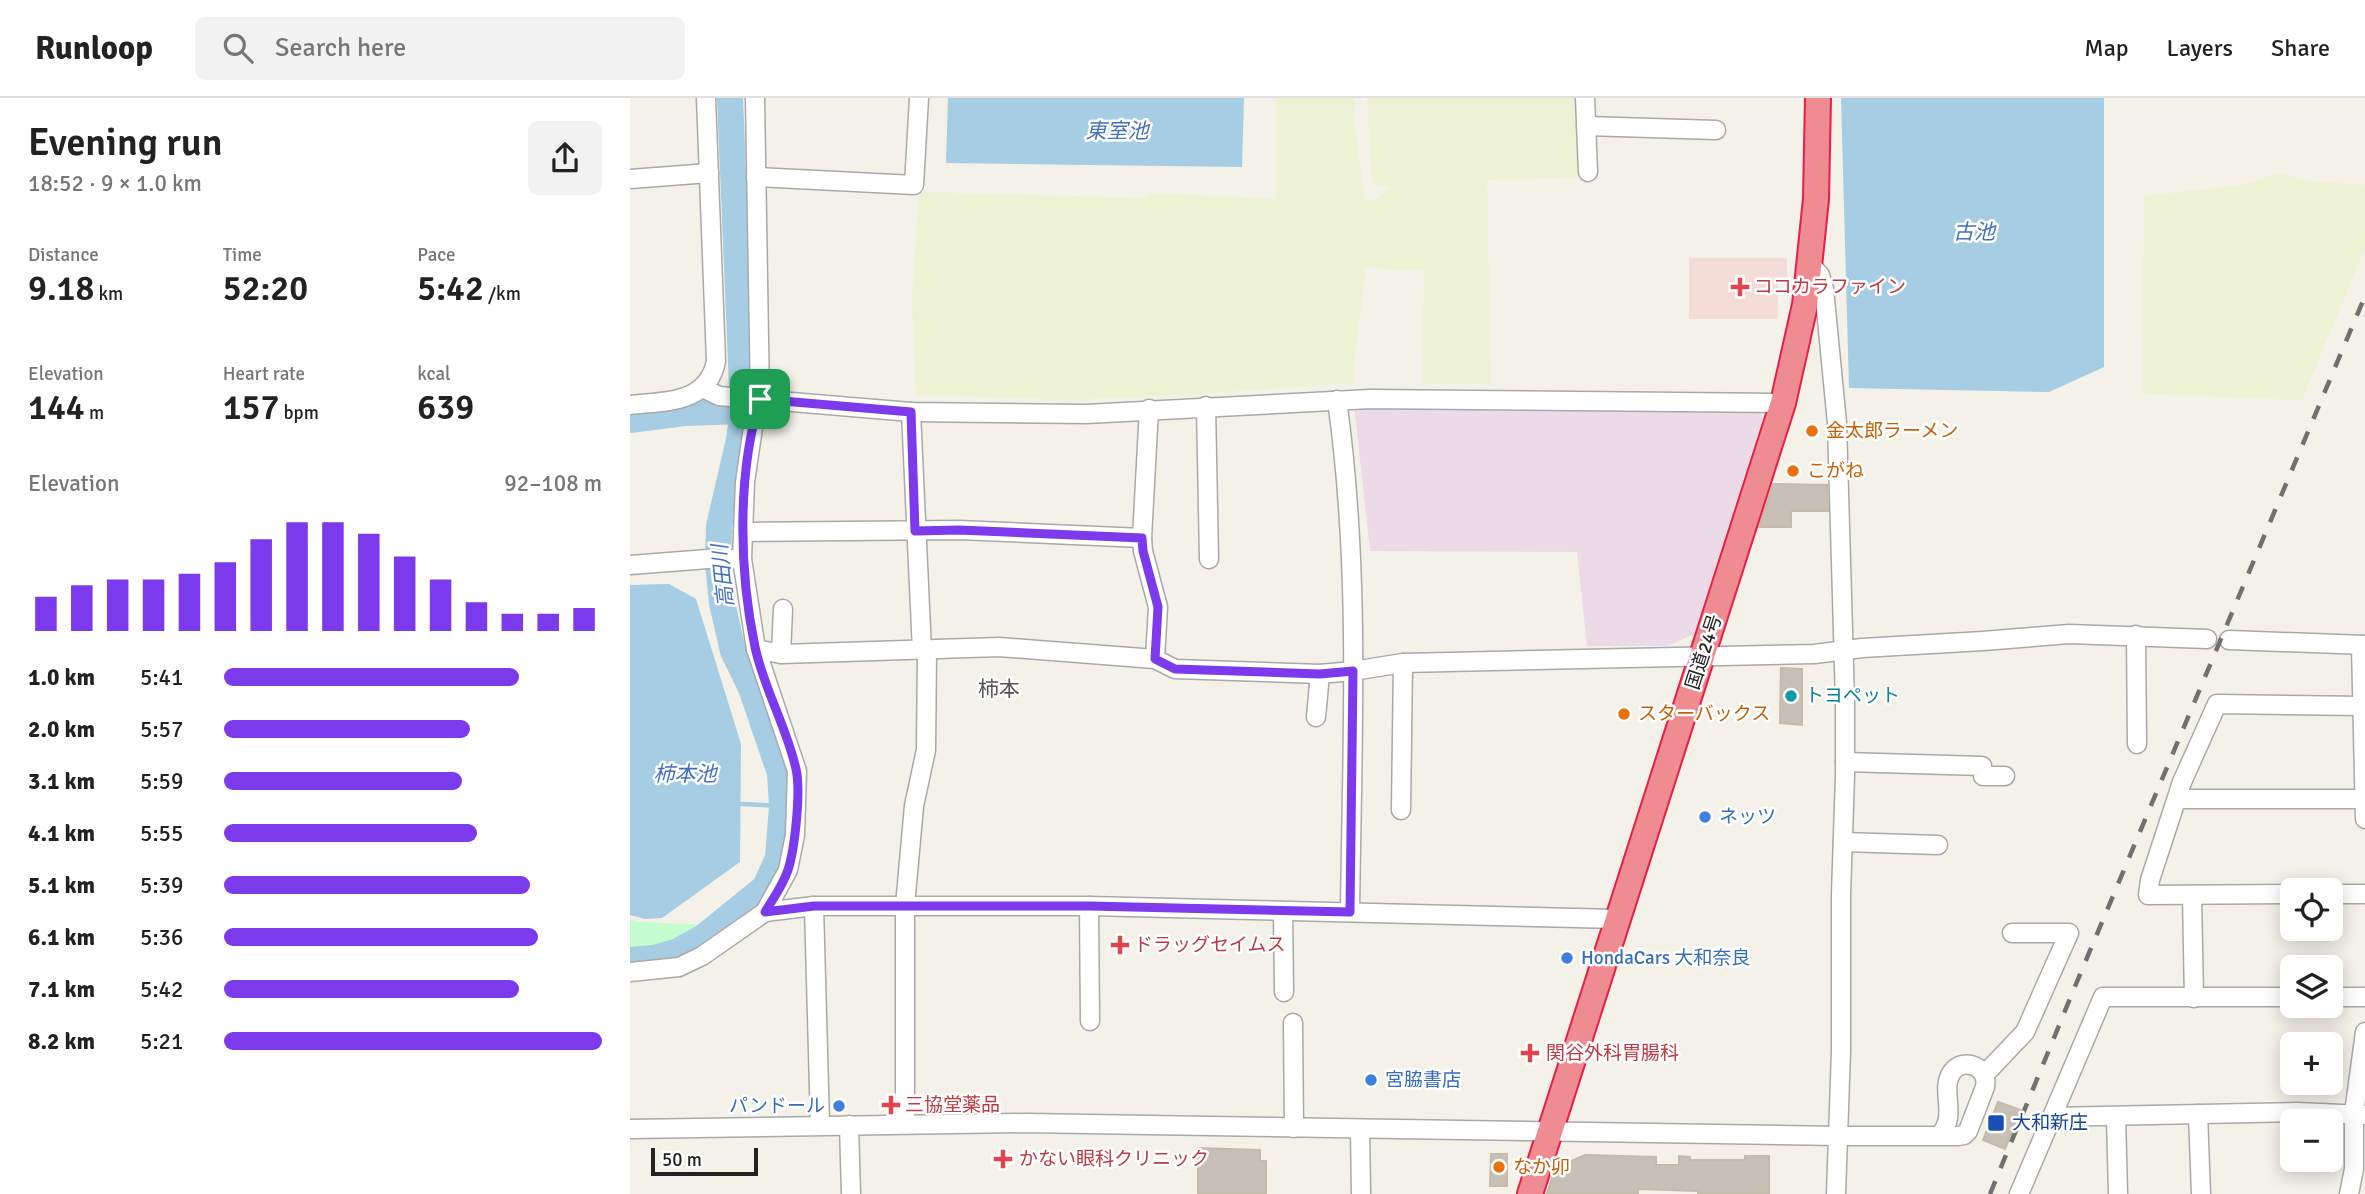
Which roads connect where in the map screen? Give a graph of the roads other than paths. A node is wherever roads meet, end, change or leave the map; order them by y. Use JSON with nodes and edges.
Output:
{"nodes":[{"id":1,"x":706,"y":98,"type":"edge"},
{"id":2,"x":755,"y":98,"type":"edge"},
{"id":3,"x":919,"y":98,"type":"edge"},
{"id":4,"x":1585,"y":98,"type":"edge"},
{"id":5,"x":1818,"y":98,"type":"edge"},
{"id":6,"x":1586,"y":126,"type":"junction"},
{"id":7,"x":1716,"y":130,"type":"dead end"},
{"id":8,"x":1588,"y":172,"type":"dead end"},
{"id":9,"x":709,"y":173,"type":"junction"},
{"id":10,"x":756,"y":177,"type":"junction"},
{"id":11,"x":630,"y":179,"type":"edge"},
{"id":12,"x":1810,"y":264,"type":"junction"},
{"id":13,"x":703,"y":388,"type":"junction"},
{"id":14,"x":760,"y":399,"type":"junction"},
{"id":15,"x":1337,"y":400,"type":"junction"},
{"id":16,"x":1783,"y":403,"type":"junction"},
{"id":17,"x":630,"y":405,"type":"edge"},
{"id":18,"x":1206,"y":406,"type":"junction"},
{"id":19,"x":1149,"y":410,"type":"junction"},
{"id":20,"x":911,"y":412,"type":"junction"},
{"id":21,"x":915,"y":531,"type":"junction"},
{"id":22,"x":743,"y":532,"type":"junction"},
{"id":23,"x":1142,"y":538,"type":"junction"},
{"id":24,"x":742,"y":559,"type":"junction"},
{"id":25,"x":1209,"y":559,"type":"dead end"},
{"id":26,"x":630,"y":565,"type":"edge"},
{"id":27,"x":783,"y":609,"type":"dead end"},
{"id":28,"x":2136,"y":635,"type":"junction"},
{"id":29,"x":2207,"y":639,"type":"dead end"},
{"id":30,"x":2228,"y":639,"type":"dead end"},
{"id":31,"x":2363,"y":645,"type":"edge"},
{"id":32,"x":756,"y":649,"type":"junction"},
{"id":33,"x":1844,"y":649,"type":"junction"},
{"id":34,"x":925,"y":651,"type":"junction"},
{"id":35,"x":781,"y":654,"type":"junction"},
{"id":36,"x":1703,"y":656,"type":"junction"},
{"id":37,"x":1155,"y":659,"type":"junction"},
{"id":38,"x":1403,"y":663,"type":"junction"},
{"id":39,"x":1353,"y":671,"type":"junction"},
{"id":40,"x":1320,"y":674,"type":"junction"},
{"id":41,"x":2362,"y":706,"type":"junction"},
{"id":42,"x":1316,"y":717,"type":"dead end"},
{"id":43,"x":2137,"y":744,"type":"dead end"},
{"id":44,"x":1845,"y":762,"type":"junction"},
{"id":45,"x":2005,"y":776,"type":"dead end"},
{"id":46,"x":2177,"y":799,"type":"junction"},
{"id":47,"x":2364,"y":799,"type":"edge"},
{"id":48,"x":1401,"y":810,"type":"dead end"},
{"id":49,"x":2365,"y":819,"type":"edge"},
{"id":50,"x":1843,"y":842,"type":"junction"},
{"id":51,"x":1938,"y":845,"type":"dead end"},
{"id":52,"x":2280,"y":894,"type":"edge"},
{"id":53,"x":2343,"y":894,"type":"edge"},
{"id":54,"x":2365,"y":894,"type":"edge"},
{"id":55,"x":2192,"y":895,"type":"junction"},
{"id":56,"x":814,"y":906,"type":"junction"},
{"id":57,"x":905,"y":906,"type":"junction"},
{"id":58,"x":1089,"y":906,"type":"junction"},
{"id":59,"x":1283,"y":911,"type":"junction"},
{"id":60,"x":765,"y":912,"type":"junction"},
{"id":61,"x":1350,"y":912,"type":"junction"},
{"id":62,"x":1617,"y":919,"type":"junction"},
{"id":63,"x":2012,"y":933,"type":"dead end"},
{"id":64,"x":630,"y":972,"type":"edge"},
{"id":65,"x":1284,"y":992,"type":"dead end"},
{"id":66,"x":2280,"y":997,"type":"edge"},
{"id":67,"x":2343,"y":997,"type":"edge"},
{"id":68,"x":2365,"y":997,"type":"edge"},
{"id":69,"x":2194,"y":998,"type":"junction"},
{"id":70,"x":1090,"y":1021,"type":"dead end"},
{"id":71,"x":1293,"y":1023,"type":"dead end"},
{"id":72,"x":2365,"y":1032,"type":"edge"},
{"id":73,"x":1985,"y":1074,"type":"junction"},
{"id":74,"x":2198,"y":1114,"type":"junction"},
{"id":75,"x":2360,"y":1114,"type":"edge"},
{"id":76,"x":2052,"y":1117,"type":"junction"},
{"id":77,"x":2116,"y":1117,"type":"junction"},
{"id":78,"x":905,"y":1124,"type":"junction"},
{"id":79,"x":820,"y":1125,"type":"junction"},
{"id":80,"x":849,"y":1125,"type":"junction"},
{"id":81,"x":1294,"y":1128,"type":"junction"},
{"id":82,"x":630,"y":1129,"type":"edge"},
{"id":83,"x":1360,"y":1129,"type":"junction"},
{"id":84,"x":1550,"y":1130,"type":"junction"},
{"id":85,"x":1838,"y":1136,"type":"junction"},
{"id":86,"x":1939,"y":1136,"type":"junction"},
{"id":87,"x":851,"y":1194,"type":"edge"},
{"id":88,"x":1360,"y":1194,"type":"edge"},
{"id":89,"x":1530,"y":1194,"type":"edge"},
{"id":90,"x":1836,"y":1194,"type":"edge"},
{"id":91,"x":2019,"y":1194,"type":"edge"},
{"id":92,"x":2118,"y":1194,"type":"edge"},
{"id":93,"x":2201,"y":1194,"type":"edge"},
{"id":94,"x":2348,"y":1194,"type":"edge"}],
"edges":[{"from":1,"to":9,"type":"street"},
{"from":2,"to":10,"type":"street"},
{"from":3,"to":10,"type":"street"},
{"from":4,"to":6,"type":"street"},
{"from":5,"to":12,"type":"highway","name":"国道24号"},
{"from":6,"to":7,"type":"street"},
{"from":6,"to":8,"type":"street"},
{"from":9,"to":11,"type":"street"},
{"from":9,"to":13,"type":"street"},
{"from":10,"to":14,"type":"street"},
{"from":12,"to":16,"type":"highway","name":"国道24号"},
{"from":12,"to":33,"type":"street"},
{"from":13,"to":14,"type":"street"},
{"from":13,"to":17,"type":"street"},
{"from":14,"to":20,"type":"street"},
{"from":14,"to":22,"type":"street"},
{"from":15,"to":16,"type":"street"},
{"from":15,"to":18,"type":"street"},
{"from":15,"to":39,"type":"street"},
{"from":16,"to":36,"type":"highway","name":"国道24号"},
{"from":18,"to":19,"type":"street"},
{"from":18,"to":25,"type":"street"},
{"from":19,"to":20,"type":"street"},
{"from":19,"to":23,"type":"street"},
{"from":20,"to":21,"type":"street"},
{"from":21,"to":22,"type":"street"},
{"from":21,"to":23,"type":"street"},
{"from":21,"to":34,"type":"street"},
{"from":22,"to":24,"type":"street"},
{"from":23,"to":37,"type":"street"},
{"from":24,"to":26,"type":"street"},
{"from":24,"to":32,"type":"street"},
{"from":27,"to":35,"type":"street"},
{"from":28,"to":29,"type":"street"},
{"from":28,"to":33,"type":"street"},
{"from":28,"to":43,"type":"street"},
{"from":30,"to":31,"type":"street"},
{"from":31,"to":41,"type":"street"},
{"from":32,"to":35,"type":"street"},
{"from":32,"to":60,"type":"street"},
{"from":33,"to":36,"type":"street"},
{"from":33,"to":44,"type":"street"},
{"from":34,"to":35,"type":"street"},
{"from":34,"to":37,"type":"street"},
{"from":34,"to":57,"type":"street"},
{"from":36,"to":38,"type":"street"},
{"from":36,"to":62,"type":"highway","name":"国道24号"},
{"from":37,"to":40,"type":"street"},
{"from":38,"to":39,"type":"street"},
{"from":38,"to":48,"type":"street"},
{"from":39,"to":40,"type":"street"},
{"from":39,"to":61,"type":"street"},
{"from":40,"to":42,"type":"street"},
{"from":41,"to":46,"type":"street"},
{"from":41,"to":47,"type":"street"},
{"from":44,"to":45,"type":"street"},
{"from":44,"to":50,"type":"street"},
{"from":46,"to":47,"type":"street"},
{"from":46,"to":55,"type":"street"},
{"from":47,"to":49,"type":"street"},
{"from":50,"to":51,"type":"street"},
{"from":50,"to":85,"type":"street"},
{"from":52,"to":55,"type":"street"},
{"from":53,"to":54,"type":"street"},
{"from":55,"to":69,"type":"street"},
{"from":56,"to":57,"type":"street"},
{"from":56,"to":60,"type":"street"},
{"from":56,"to":79,"type":"street"},
{"from":57,"to":58,"type":"street"},
{"from":57,"to":78,"type":"street"},
{"from":58,"to":59,"type":"street"},
{"from":58,"to":70,"type":"street"},
{"from":59,"to":61,"type":"street"},
{"from":59,"to":65,"type":"street"},
{"from":60,"to":64,"type":"street"},
{"from":61,"to":62,"type":"street"},
{"from":62,"to":84,"type":"highway","name":"国道24号"},
{"from":63,"to":73,"type":"street"},
{"from":66,"to":69,"type":"street"},
{"from":67,"to":68,"type":"street"},
{"from":69,"to":76,"type":"street"},
{"from":71,"to":81,"type":"street"},
{"from":72,"to":75,"type":"street"},
{"from":73,"to":86,"type":"street"},
{"from":73,"to":86,"type":"street"},
{"from":74,"to":75,"type":"street"},
{"from":74,"to":77,"type":"street"},
{"from":74,"to":93,"type":"street"},
{"from":75,"to":94,"type":"street"},
{"from":76,"to":77,"type":"street"},
{"from":76,"to":91,"type":"street"},
{"from":77,"to":92,"type":"street"},
{"from":78,"to":80,"type":"street"},
{"from":78,"to":81,"type":"street"},
{"from":79,"to":80,"type":"street"},
{"from":79,"to":82,"type":"street"},
{"from":80,"to":87,"type":"street"},
{"from":81,"to":83,"type":"street"},
{"from":83,"to":84,"type":"street"},
{"from":83,"to":88,"type":"street"},
{"from":84,"to":85,"type":"street"},
{"from":84,"to":89,"type":"highway","name":"国道24号"},
{"from":85,"to":86,"type":"street"},
{"from":85,"to":90,"type":"street"}]}
